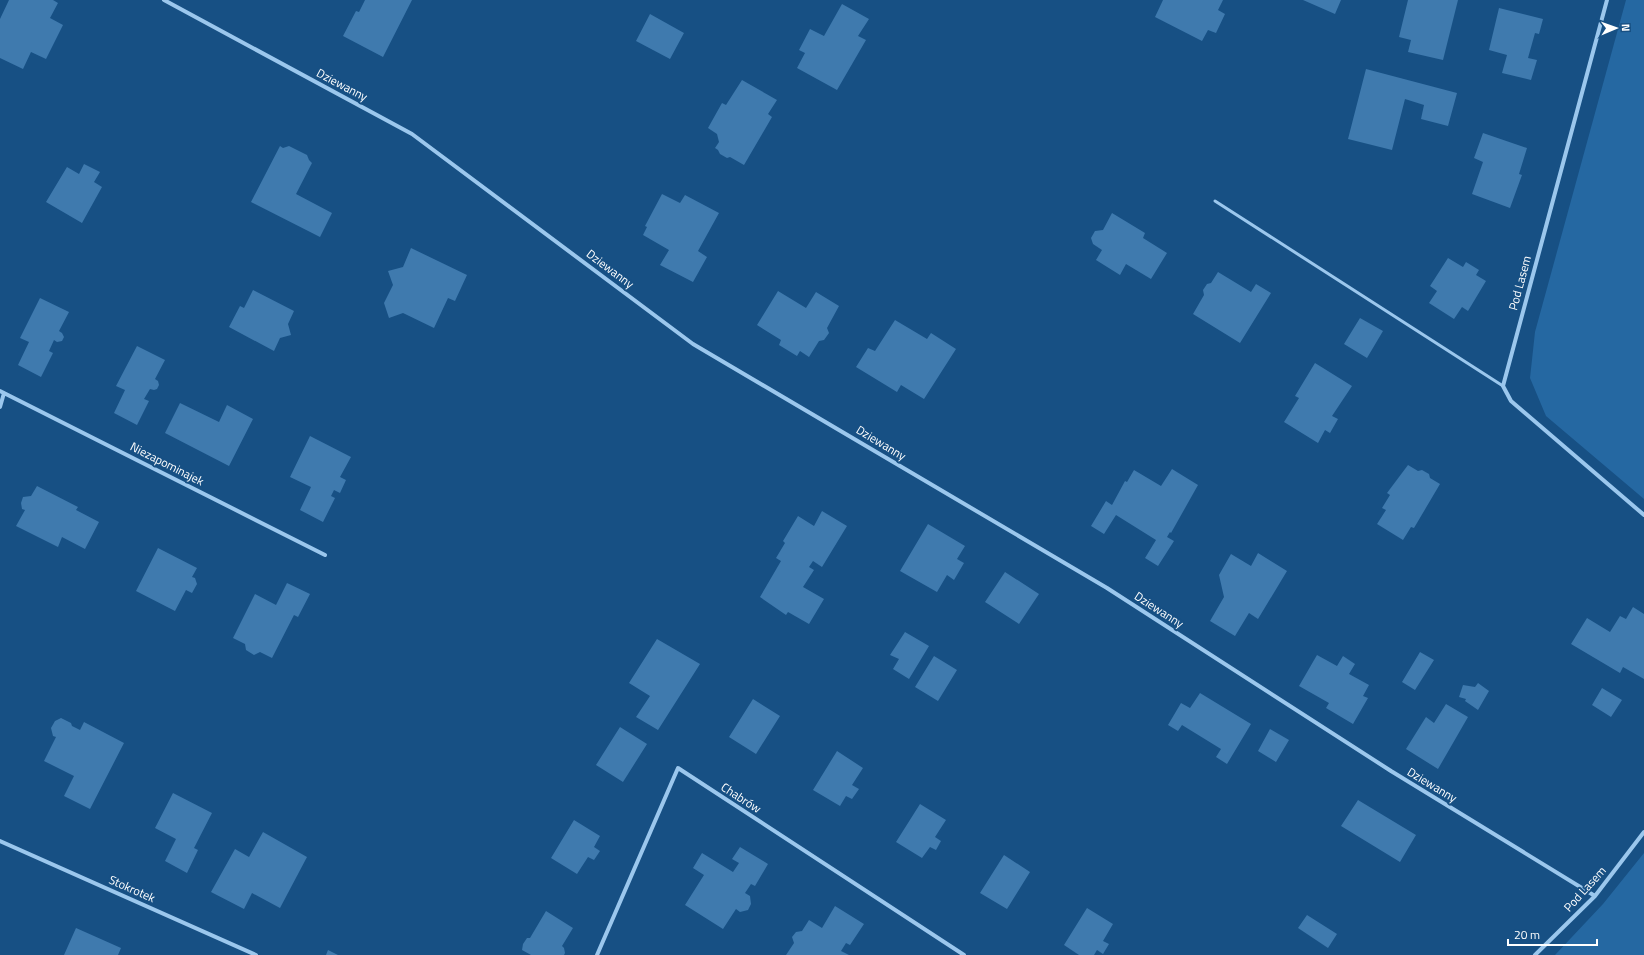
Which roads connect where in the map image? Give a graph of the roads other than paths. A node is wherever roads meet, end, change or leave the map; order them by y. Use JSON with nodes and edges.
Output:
{"nodes":[{"id":1,"x":164,"y":0,"type":"edge"},
{"id":2,"x":1608,"y":0,"type":"edge"},
{"id":3,"x":1215,"y":201,"type":"dead end"},
{"id":4,"x":1503,"y":386,"type":"junction"},
{"id":5,"x":2,"y":392,"type":"edge"},
{"id":6,"x":0,"y":406,"type":"edge"},
{"id":7,"x":1644,"y":515,"type":"edge"},
{"id":8,"x":325,"y":555,"type":"dead end"},
{"id":9,"x":1644,"y":832,"type":"edge"},
{"id":10,"x":0,"y":841,"type":"edge"},
{"id":11,"x":1595,"y":896,"type":"junction"},
{"id":12,"x":256,"y":955,"type":"edge"},
{"id":13,"x":598,"y":955,"type":"edge"},
{"id":14,"x":964,"y":955,"type":"edge"},
{"id":15,"x":1535,"y":955,"type":"edge"}],
"edges":[{"from":1,"to":11,"type":"street","name":"Dziewanny"},
{"from":2,"to":4,"type":"street","name":"Pod Lasem"},
{"from":3,"to":4,"type":"lane"},
{"from":4,"to":7,"type":"street"},
{"from":5,"to":6,"type":"street"},
{"from":5,"to":8,"type":"street","name":"Niezapominajek"},
{"from":9,"to":11,"type":"street","name":"Pod Lasem"},
{"from":10,"to":12,"type":"street","name":"Stokrotek"},
{"from":11,"to":15,"type":"street","name":"Pod Lasem"},
{"from":13,"to":14,"type":"street","name":"Chabrów"}]}
